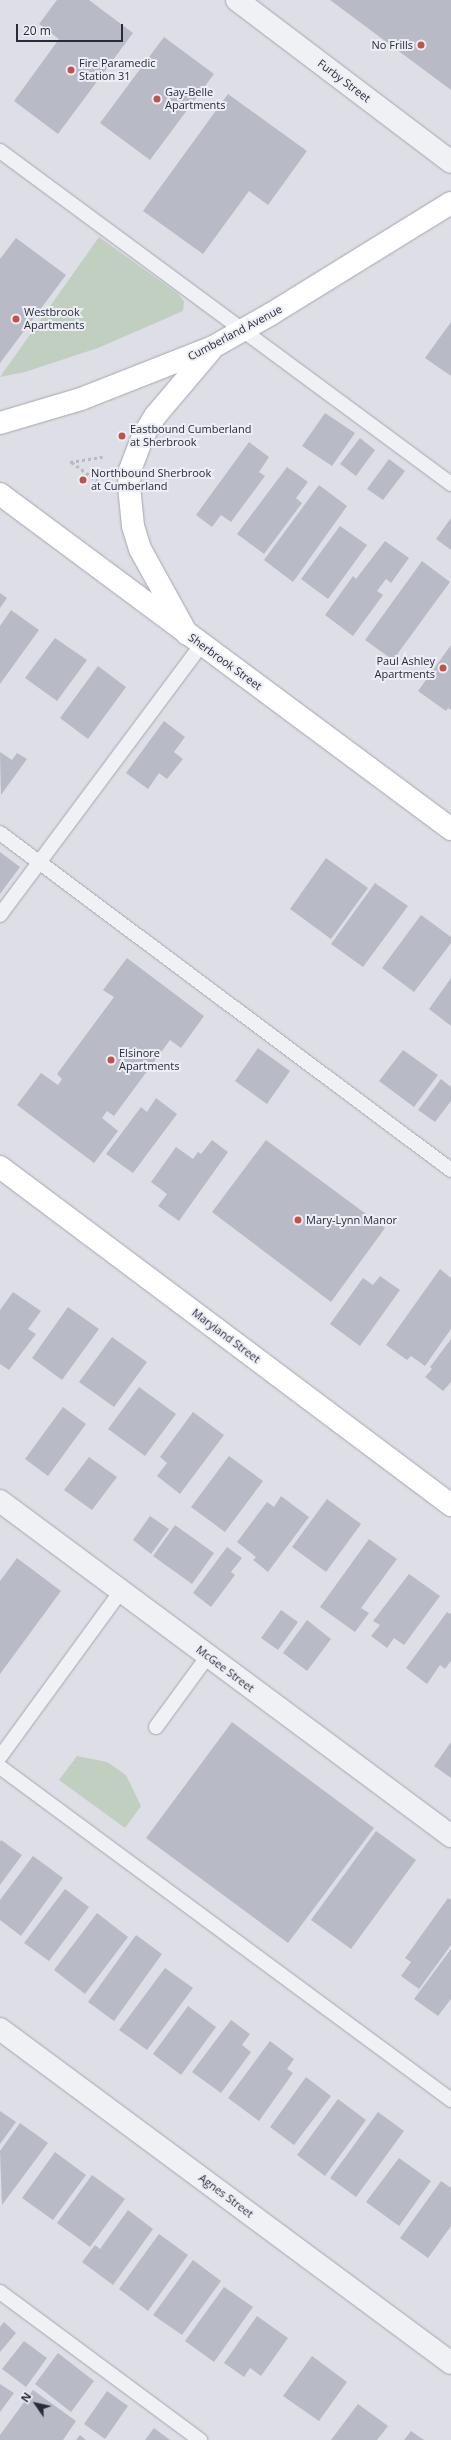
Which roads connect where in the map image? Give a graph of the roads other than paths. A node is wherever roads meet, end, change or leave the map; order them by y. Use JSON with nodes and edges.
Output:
{"nodes":[{"id":1,"x":237,"y":0,"type":"edge"},
{"id":2,"x":0,"y":151,"type":"edge"},
{"id":3,"x":451,"y":162,"type":"edge"},
{"id":4,"x":451,"y":203,"type":"edge"},
{"id":5,"x":244,"y":330,"type":"junction"},
{"id":6,"x":213,"y":347,"type":"junction"},
{"id":7,"x":0,"y":423,"type":"edge"},
{"id":8,"x":451,"y":484,"type":"edge"},
{"id":9,"x":0,"y":494,"type":"edge"},
{"id":10,"x":194,"y":640,"type":"junction"},
{"id":11,"x":451,"y":829,"type":"edge"},
{"id":12,"x":0,"y":833,"type":"edge"},
{"id":13,"x":39,"y":862,"type":"junction"},
{"id":14,"x":0,"y":915,"type":"edge"},
{"id":15,"x":0,"y":1167,"type":"edge"},
{"id":16,"x":451,"y":1170,"type":"edge"},
{"id":17,"x":0,"y":1501,"type":"edge"},
{"id":18,"x":451,"y":1505,"type":"edge"},
{"id":19,"x":121,"y":1591,"type":"junction"},
{"id":20,"x":208,"y":1656,"type":"junction"},
{"id":21,"x":156,"y":1727,"type":"dead end"},
{"id":22,"x":0,"y":1757,"type":"edge"},
{"id":23,"x":0,"y":1767,"type":"edge"},
{"id":24,"x":451,"y":1836,"type":"edge"},
{"id":25,"x":0,"y":2029,"type":"edge"},
{"id":26,"x":451,"y":2100,"type":"edge"},
{"id":27,"x":0,"y":2292,"type":"edge"},
{"id":28,"x":451,"y":2363,"type":"edge"},
{"id":29,"x":200,"y":2440,"type":"edge"}],
"edges":[{"from":1,"to":3,"type":"street","name":"Furby Street"},
{"from":2,"to":5,"type":"lane"},
{"from":4,"to":5,"type":"main road","name":"Cumberland Avenue"},
{"from":5,"to":6,"type":"main road","name":"Cumberland Avenue"},
{"from":5,"to":8,"type":"lane"},
{"from":6,"to":7,"type":"main road","name":"Cumberland Avenue"},
{"from":6,"to":10,"type":"main road"},
{"from":9,"to":10,"type":"main road","name":"Sherbrook Street"},
{"from":10,"to":11,"type":"main road","name":"Sherbrook Street"},
{"from":10,"to":13,"type":"lane"},
{"from":12,"to":13,"type":"lane"},
{"from":13,"to":14,"type":"lane"},
{"from":13,"to":16,"type":"lane"},
{"from":15,"to":18,"type":"main road","name":"Maryland Street"},
{"from":17,"to":19,"type":"street","name":"McGee Street"},
{"from":19,"to":20,"type":"street","name":"McGee Street"},
{"from":19,"to":22,"type":"lane"},
{"from":20,"to":21,"type":"lane"},
{"from":20,"to":24,"type":"street","name":"McGee Street"},
{"from":23,"to":26,"type":"lane"},
{"from":25,"to":28,"type":"street","name":"Agnes Street"},
{"from":27,"to":29,"type":"lane"}]}
